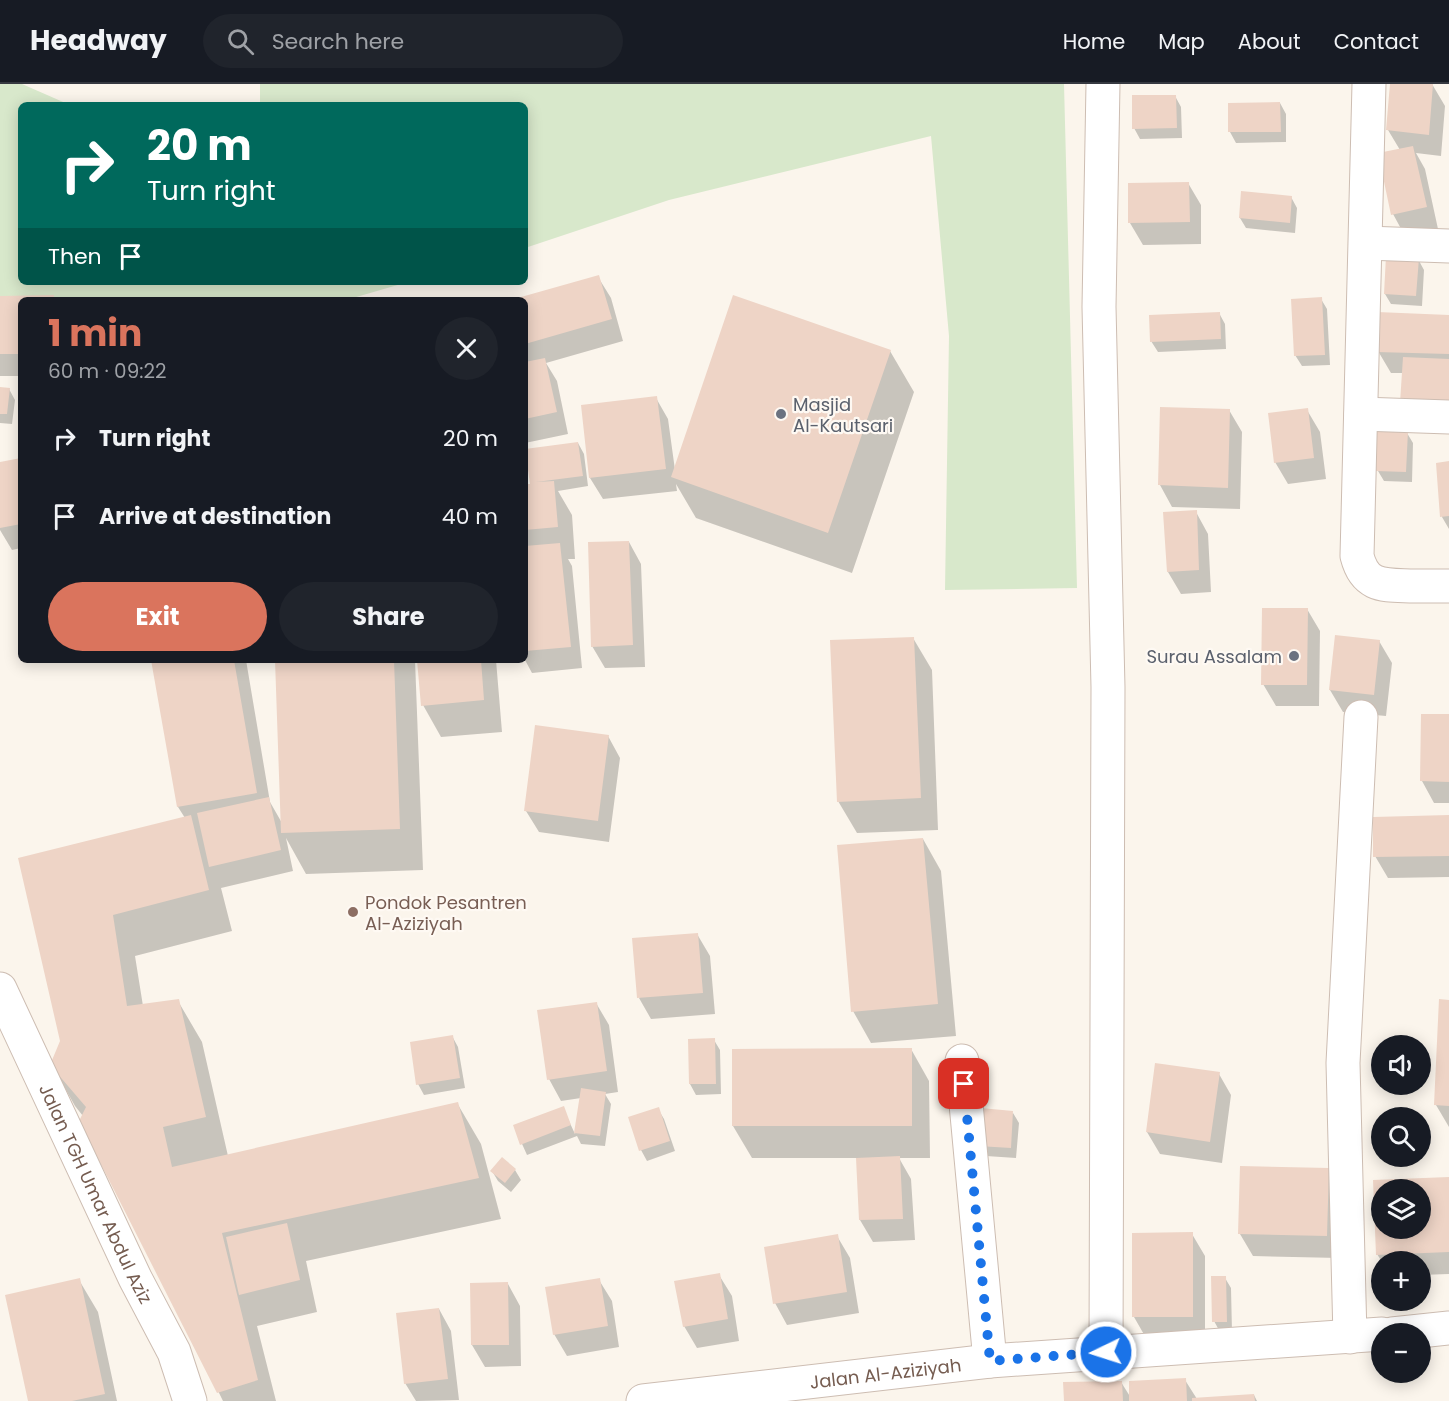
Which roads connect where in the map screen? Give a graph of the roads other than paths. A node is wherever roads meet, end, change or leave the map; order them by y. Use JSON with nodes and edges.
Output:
{"nodes":[{"id":1,"x":1103,"y":84,"type":"edge"},
{"id":2,"x":1370,"y":84,"type":"edge"},
{"id":3,"x":1366,"y":243,"type":"junction"},
{"id":4,"x":1449,"y":246,"type":"edge"},
{"id":5,"x":1361,"y":414,"type":"junction"},
{"id":6,"x":1449,"y":417,"type":"edge"},
{"id":7,"x":1449,"y":586,"type":"edge"},
{"id":8,"x":1361,"y":717,"type":"dead end"},
{"id":9,"x":0,"y":989,"type":"edge"},
{"id":10,"x":962,"y":1061,"type":"dead end"},
{"id":11,"x":1449,"y":1328,"type":"edge"},
{"id":12,"x":1431,"y":1330,"type":"edge"},
{"id":13,"x":1366,"y":1336,"type":"edge"},
{"id":14,"x":1106,"y":1352,"type":"junction"},
{"id":15,"x":990,"y":1361,"type":"junction"},
{"id":16,"x":190,"y":1401,"type":"edge"},
{"id":17,"x":643,"y":1401,"type":"edge"}],
"edges":[{"from":1,"to":14,"type":"street"},
{"from":2,"to":3,"type":"street"},
{"from":3,"to":4,"type":"street"},
{"from":3,"to":5,"type":"street"},
{"from":5,"to":6,"type":"street"},
{"from":5,"to":7,"type":"street"},
{"from":8,"to":13,"type":"street"},
{"from":9,"to":16,"type":"street","name":"Jalan TGH Umar Abdul Aziz"},
{"from":10,"to":15,"type":"street"},
{"from":11,"to":12,"type":"street"},
{"from":13,"to":14,"type":"street","name":"Jalan Al-Aziziyah"},
{"from":14,"to":15,"type":"street","name":"Jalan Al-Aziziyah"},
{"from":15,"to":17,"type":"street","name":"Jalan Al-Aziziyah"}]}
